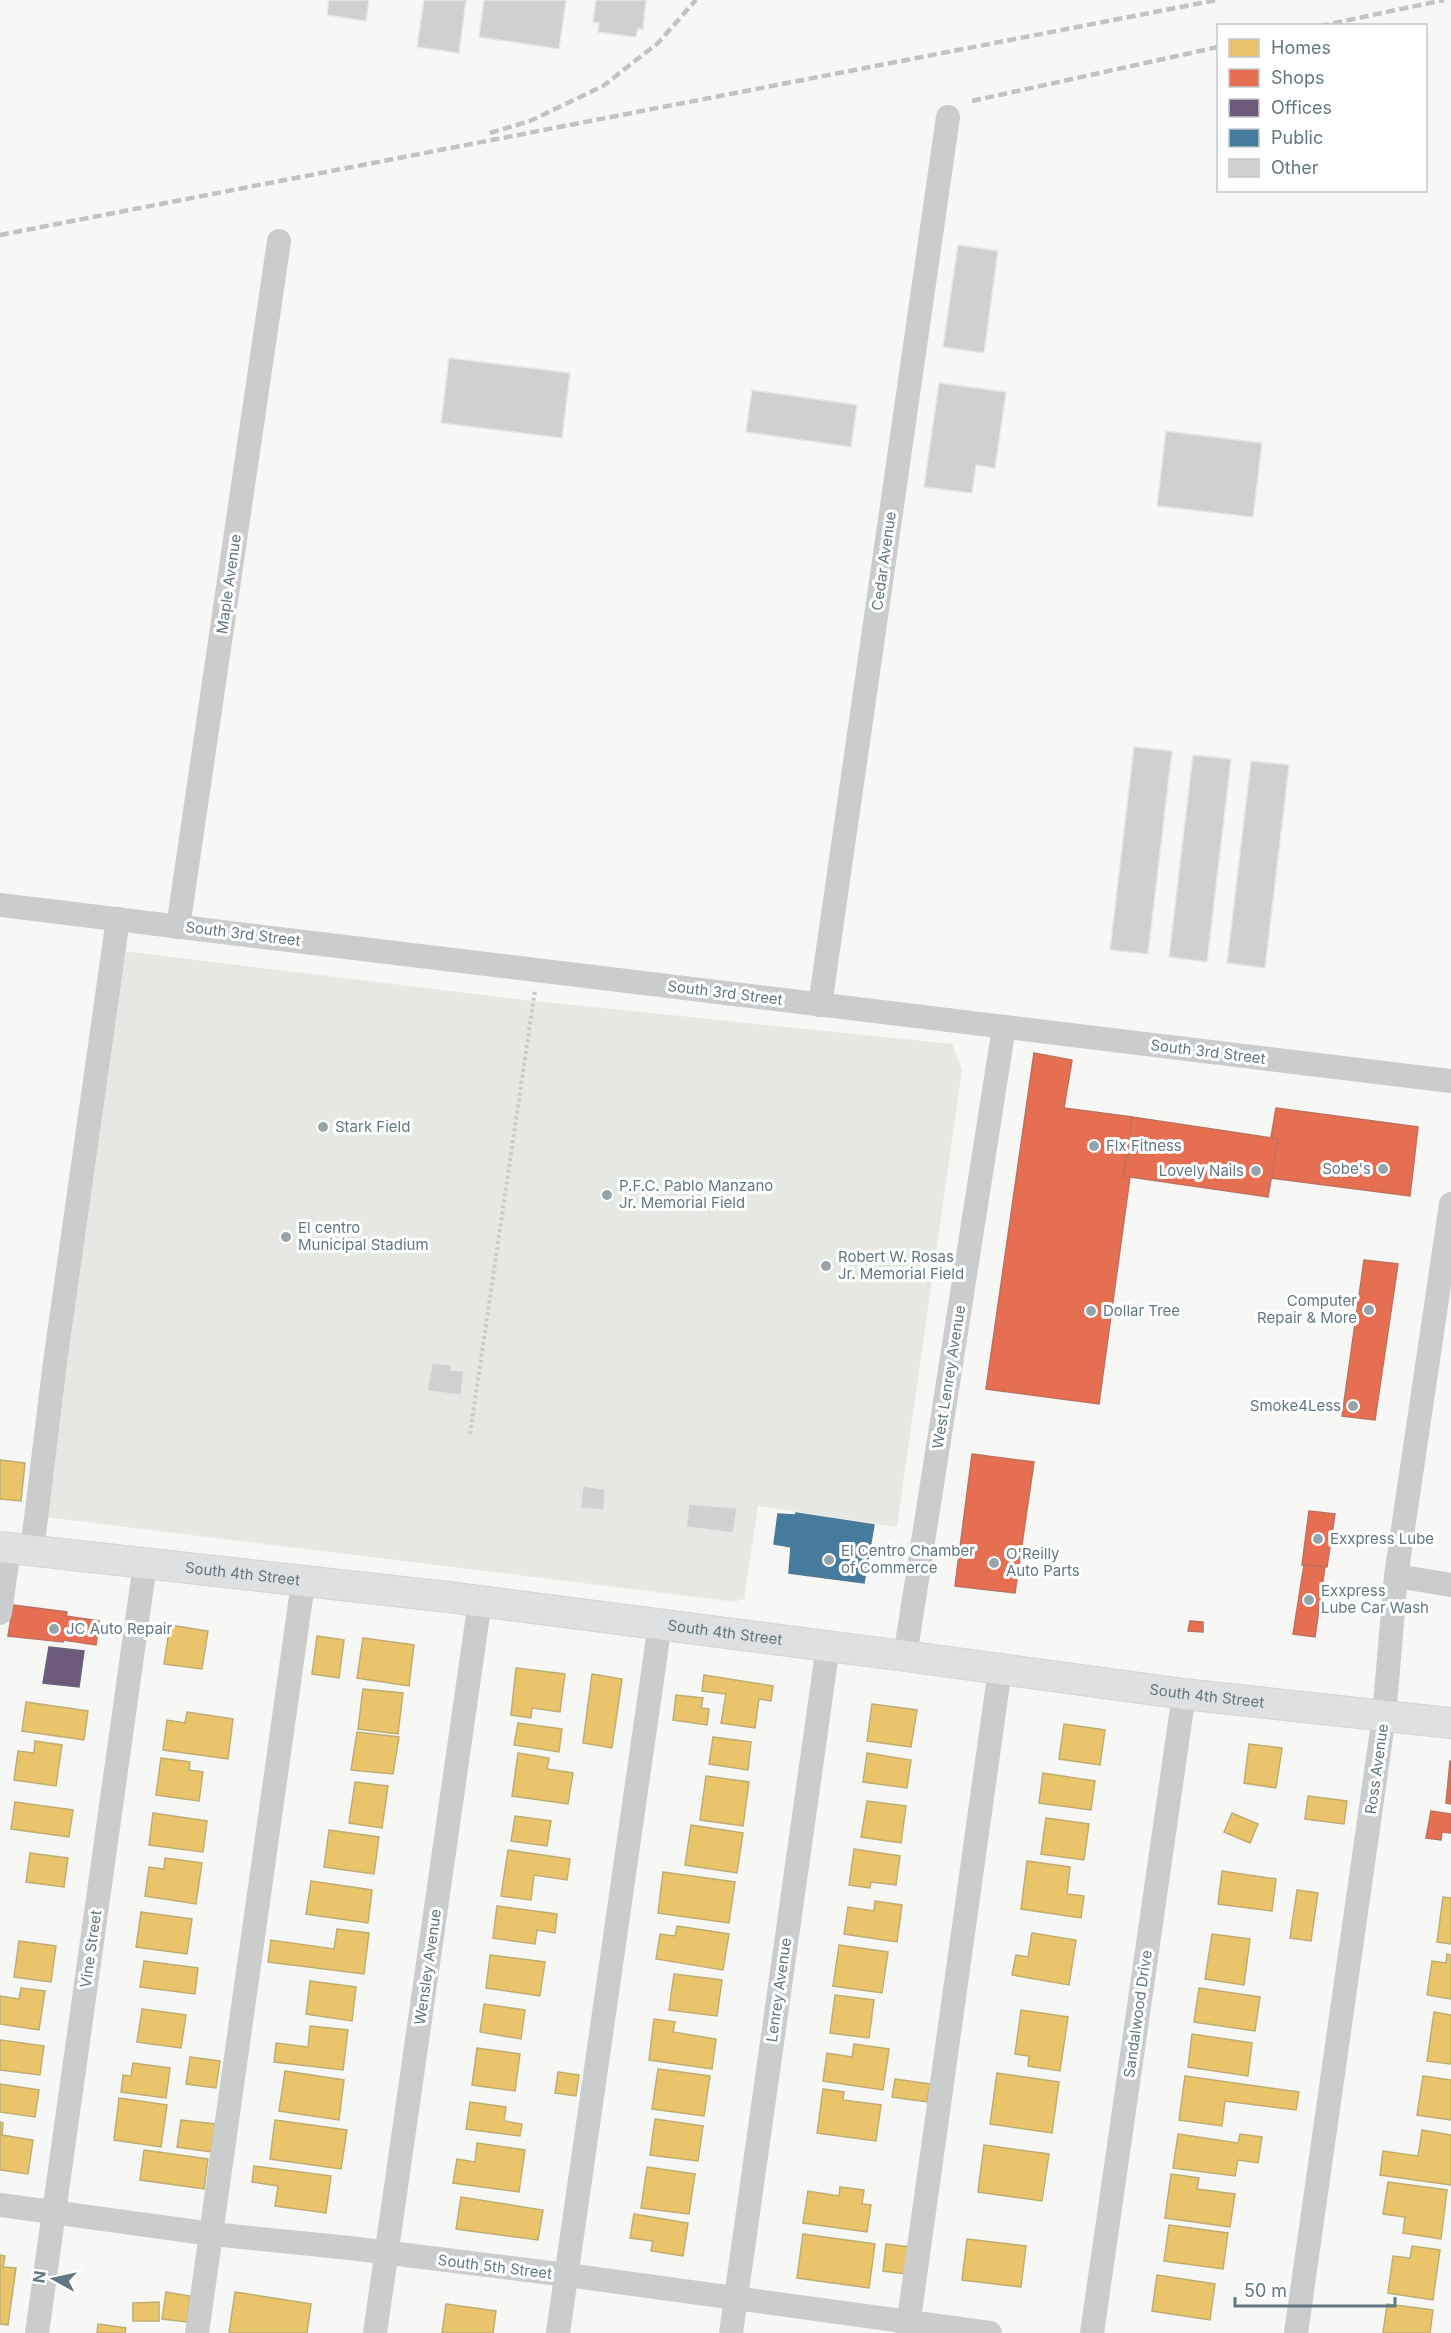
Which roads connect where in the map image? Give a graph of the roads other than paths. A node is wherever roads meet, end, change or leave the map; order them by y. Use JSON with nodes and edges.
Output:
{"nodes":[{"id":1,"x":948,"y":117,"type":"dead end"},
{"id":2,"x":279,"y":241,"type":"dead end"},
{"id":3,"x":0,"y":905,"type":"edge"},
{"id":4,"x":118,"y":919,"type":"junction"},
{"id":5,"x":178,"y":927,"type":"junction"},
{"id":6,"x":820,"y":1005,"type":"junction"},
{"id":7,"x":1004,"y":1027,"type":"junction"},
{"id":8,"x":1451,"y":1081,"type":"edge"},
{"id":9,"x":1451,"y":1204,"type":"edge"},
{"id":10,"x":14,"y":1549,"type":"edge"},
{"id":11,"x":145,"y":1564,"type":"junction"},
{"id":12,"x":1396,"y":1576,"type":"junction"},
{"id":13,"x":303,"y":1583,"type":"junction"},
{"id":14,"x":1451,"y":1585,"type":"edge"},
{"id":15,"x":480,"y":1601,"type":"junction"},
{"id":16,"x":0,"y":1613,"type":"edge"},
{"id":17,"x":660,"y":1624,"type":"junction"},
{"id":18,"x":828,"y":1646,"type":"junction"},
{"id":19,"x":904,"y":1656,"type":"junction"},
{"id":20,"x":1000,"y":1669,"type":"junction"},
{"id":21,"x":1184,"y":1694,"type":"junction"},
{"id":22,"x":1384,"y":1716,"type":"junction"},
{"id":23,"x":1451,"y":1724,"type":"edge"},
{"id":24,"x":0,"y":2205,"type":"edge"},
{"id":25,"x":54,"y":2212,"type":"junction"},
{"id":26,"x":212,"y":2234,"type":"junction"},
{"id":27,"x":387,"y":2253,"type":"junction"},
{"id":28,"x":567,"y":2275,"type":"junction"},
{"id":29,"x":736,"y":2297,"type":"junction"},
{"id":30,"x":908,"y":2327,"type":"edge"},
{"id":31,"x":37,"y":2333,"type":"edge"},
{"id":32,"x":197,"y":2333,"type":"edge"},
{"id":33,"x":375,"y":2333,"type":"edge"},
{"id":34,"x":558,"y":2333,"type":"edge"},
{"id":35,"x":731,"y":2333,"type":"edge"},
{"id":36,"x":990,"y":2333,"type":"edge"},
{"id":37,"x":1092,"y":2333,"type":"edge"},
{"id":38,"x":1296,"y":2333,"type":"edge"}],
"edges":[{"from":1,"to":6,"type":"street","name":"Cedar Avenue"},
{"from":2,"to":5,"type":"street","name":"Maple Avenue"},
{"from":3,"to":4,"type":"street","name":"South 3rd Street"},
{"from":4,"to":5,"type":"street","name":"South 3rd Street"},
{"from":4,"to":10,"type":"street"},
{"from":5,"to":6,"type":"street","name":"South 3rd Street"},
{"from":6,"to":7,"type":"street","name":"South 3rd Street"},
{"from":7,"to":8,"type":"street","name":"South 3rd Street"},
{"from":7,"to":19,"type":"street","name":"West Lenrey Avenue"},
{"from":9,"to":12,"type":"street","name":"Ross Avenue"},
{"from":10,"to":11,"type":"main road","name":"South 4th Street"},
{"from":10,"to":16,"type":"street"},
{"from":11,"to":13,"type":"main road","name":"South 4th Street"},
{"from":11,"to":25,"type":"street","name":"Vine Street"},
{"from":12,"to":14,"type":"street"},
{"from":12,"to":22,"type":"street","name":"Ross Avenue"},
{"from":13,"to":15,"type":"main road","name":"South 4th Street"},
{"from":13,"to":26,"type":"street"},
{"from":15,"to":17,"type":"main road","name":"South 4th Street"},
{"from":15,"to":27,"type":"street","name":"Wensley Avenue"},
{"from":17,"to":18,"type":"main road","name":"South 4th Street"},
{"from":17,"to":28,"type":"street"},
{"from":18,"to":19,"type":"main road","name":"South 4th Street"},
{"from":18,"to":29,"type":"street","name":"Lenrey Avenue"},
{"from":19,"to":20,"type":"main road","name":"South 4th Street"},
{"from":20,"to":21,"type":"main road","name":"South 4th Street"},
{"from":20,"to":30,"type":"street"},
{"from":21,"to":22,"type":"main road","name":"South 4th Street"},
{"from":21,"to":37,"type":"street","name":"Sandalwood Drive"},
{"from":22,"to":23,"type":"main road","name":"South 4th Street"},
{"from":22,"to":38,"type":"street","name":"Ross Avenue"},
{"from":24,"to":25,"type":"street","name":"South 5th Street"},
{"from":25,"to":26,"type":"street","name":"South 5th Street"},
{"from":25,"to":31,"type":"street","name":"Vine Street"},
{"from":26,"to":27,"type":"street","name":"South 5th Street"},
{"from":26,"to":32,"type":"street"},
{"from":27,"to":28,"type":"street","name":"South 5th Street"},
{"from":27,"to":33,"type":"street","name":"Wensley Avenue"},
{"from":28,"to":29,"type":"street","name":"South 5th Street"},
{"from":28,"to":34,"type":"street"},
{"from":29,"to":30,"type":"street","name":"South 5th Street"},
{"from":29,"to":35,"type":"street","name":"Lenrey Avenue"},
{"from":30,"to":36,"type":"street","name":"South 5th Street"}]}
